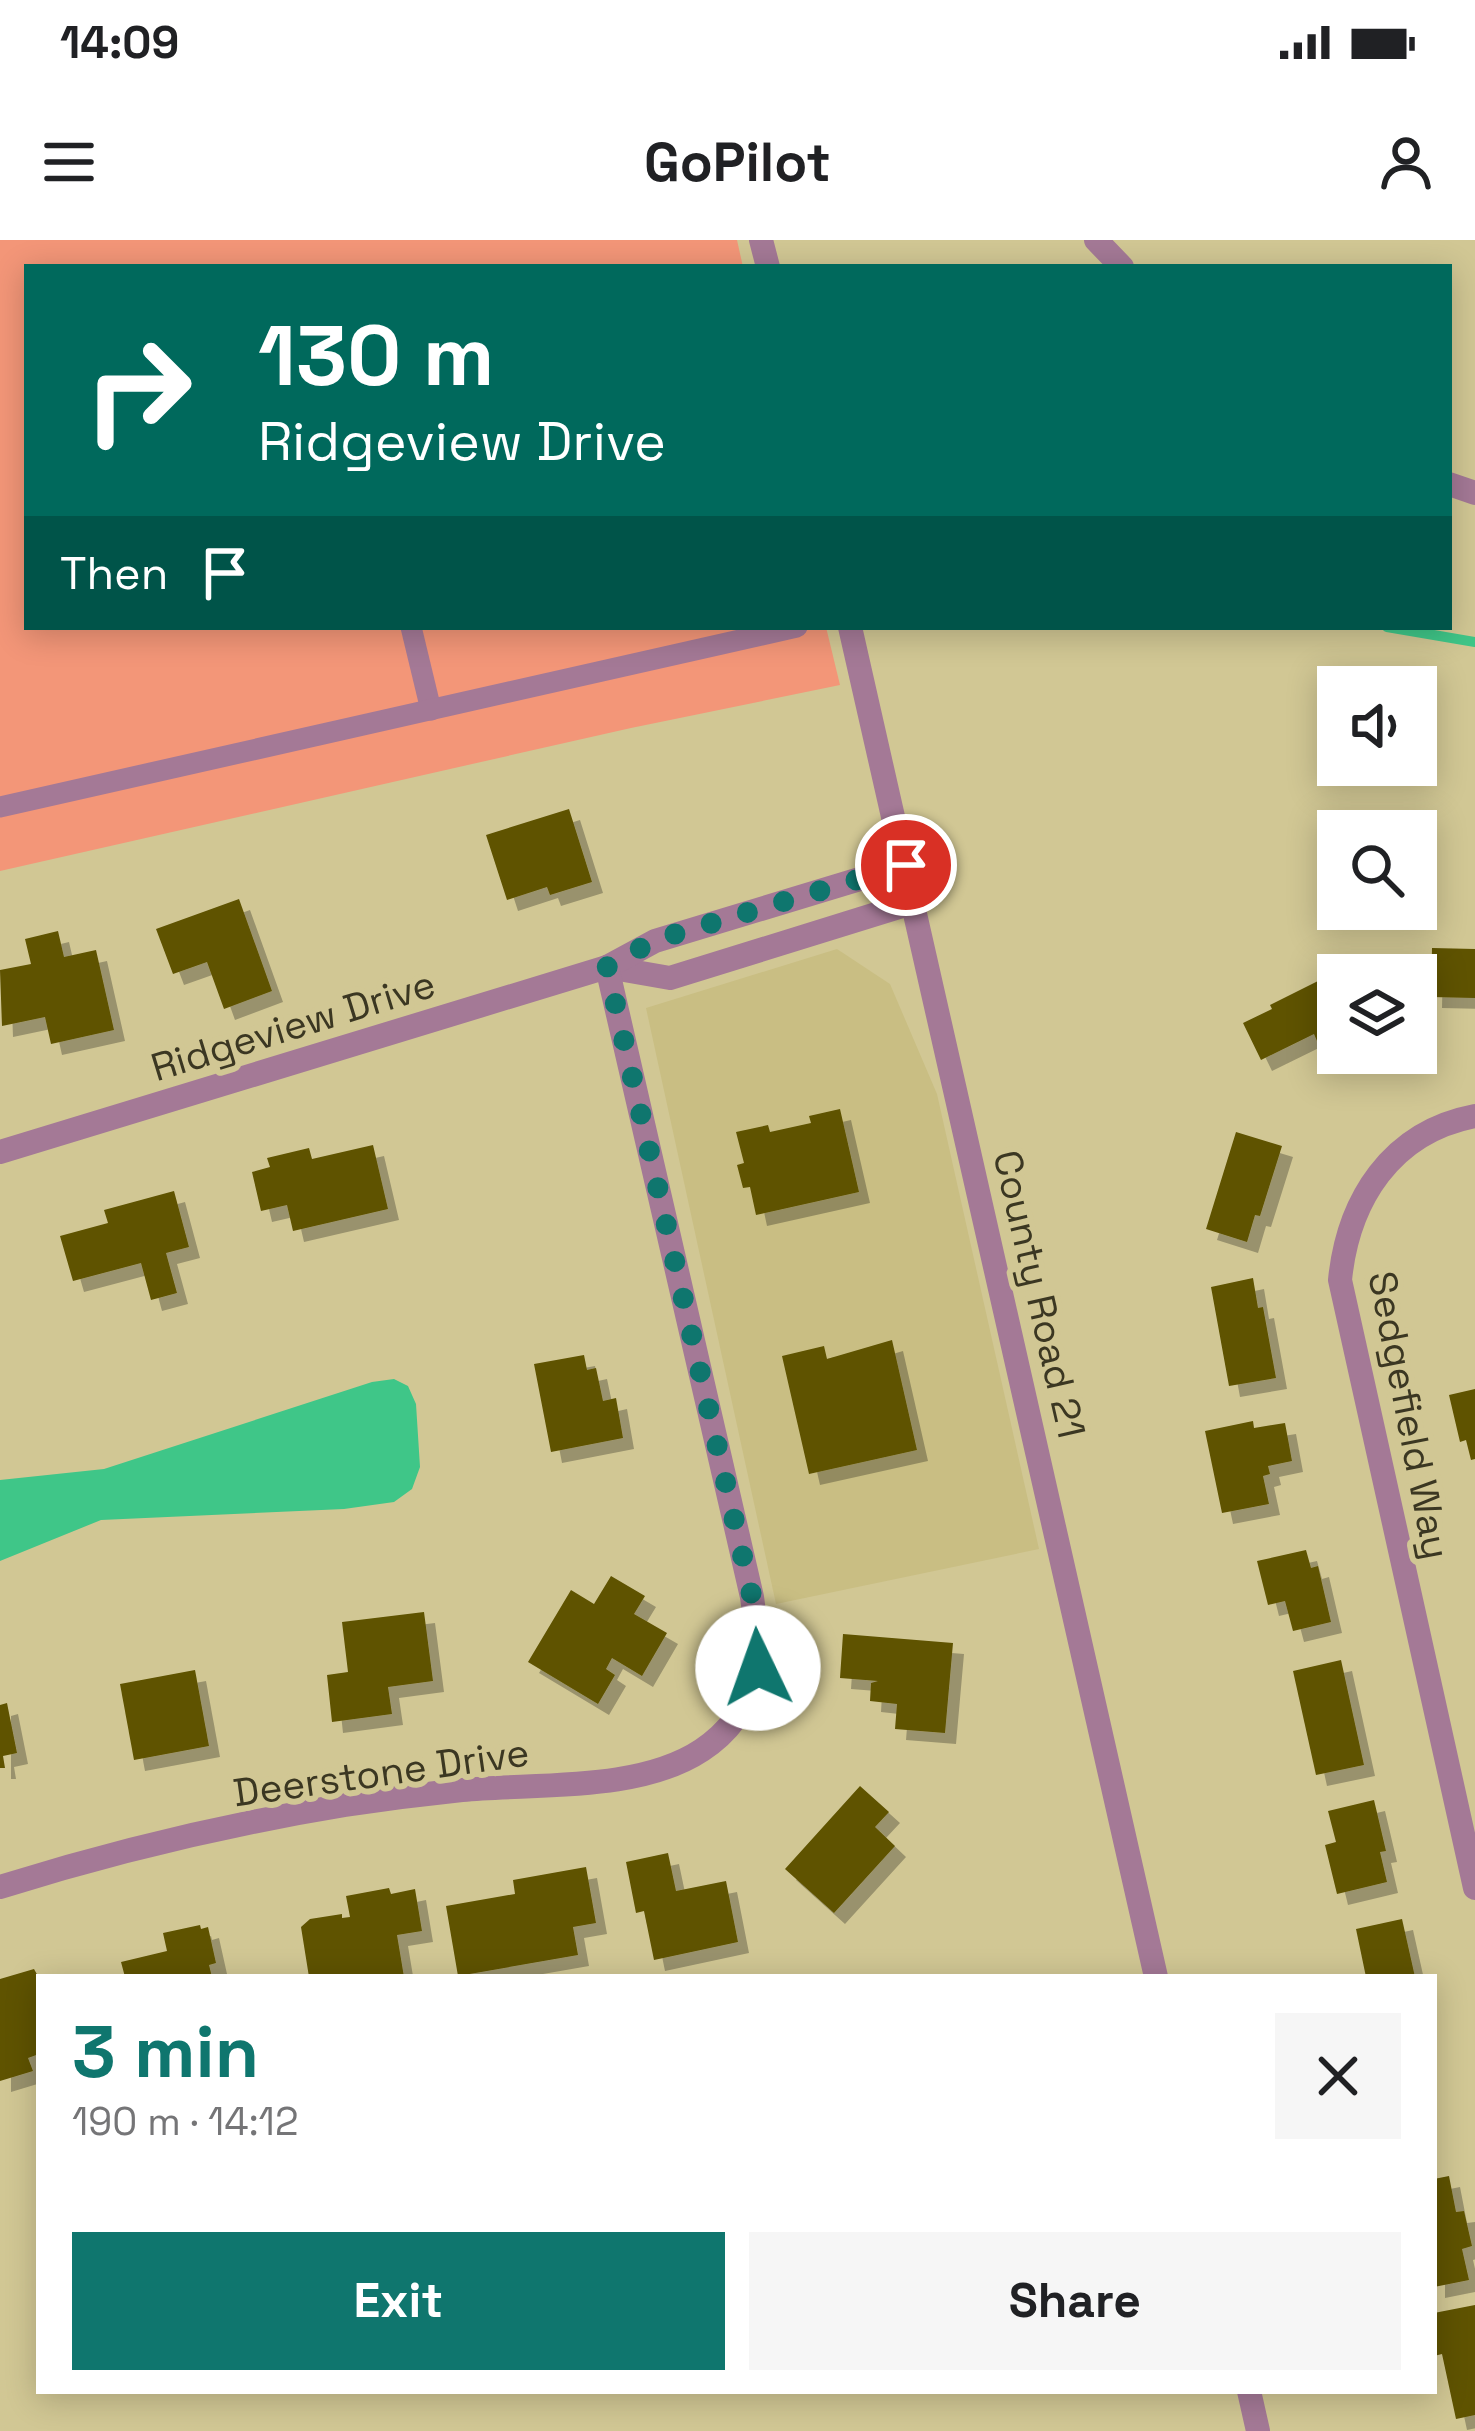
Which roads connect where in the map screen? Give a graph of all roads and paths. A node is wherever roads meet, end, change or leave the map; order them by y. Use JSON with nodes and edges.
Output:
{"nodes":[{"id":1,"x":1096,"y":240,"type":"edge"},
{"id":2,"x":1120,"y":264,"type":"edge"},
{"id":3,"x":412,"y":630,"type":"edge"},
{"id":4,"x":783,"y":630,"type":"edge"},
{"id":5,"x":851,"y":630,"type":"edge"},
{"id":6,"x":431,"y":710,"type":"junction"},
{"id":7,"x":0,"y":807,"type":"edge"},
{"id":8,"x":906,"y":865,"type":"junction"},
{"id":9,"x":915,"y":902,"type":"junction"},
{"id":10,"x":607,"y":967,"type":"junction"},
{"id":11,"x":1475,"y":1116,"type":"edge"},
{"id":12,"x":0,"y":1152,"type":"edge"},
{"id":13,"x":0,"y":1887,"type":"edge"},
{"id":14,"x":1475,"y":1888,"type":"edge"},
{"id":15,"x":1155,"y":1974,"type":"edge"},
{"id":16,"x":1251,"y":2394,"type":"edge"},
{"id":17,"x":1258,"y":2431,"type":"edge"}],
"edges":[{"from":1,"to":2,"type":"street"},
{"from":3,"to":6,"type":"lane"},
{"from":4,"to":6,"type":"lane"},
{"from":5,"to":8,"type":"street","name":"County Road 21"},
{"from":6,"to":7,"type":"lane"},
{"from":8,"to":9,"type":"street","name":"County Road 21"},
{"from":8,"to":10,"type":"street","name":"Ridgeview Drive"},
{"from":9,"to":10,"type":"street","name":"Ridgeview Drive"},
{"from":9,"to":15,"type":"street","name":"County Road 21"},
{"from":10,"to":12,"type":"street","name":"Ridgeview Drive"},
{"from":10,"to":13,"type":"street","name":"Deerstone Drive"},
{"from":11,"to":14,"type":"street","name":"Sedgefield Way"},
{"from":16,"to":17,"type":"street"}]}
